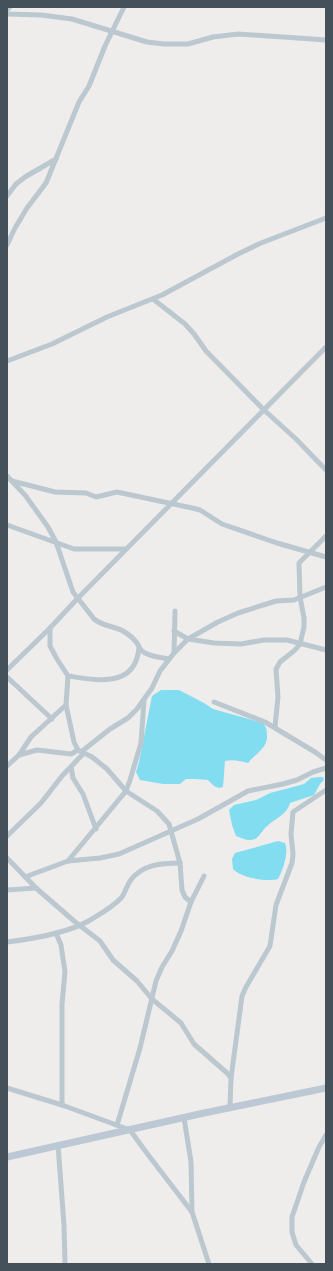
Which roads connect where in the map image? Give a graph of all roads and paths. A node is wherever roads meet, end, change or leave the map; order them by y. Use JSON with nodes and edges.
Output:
{"nodes":[{"id":1,"x":10,"y":7,"type":"edge"},
{"id":2,"x":124,"y":7,"type":"edge"},
{"id":3,"x":7,"y":10,"type":"edge"},
{"id":4,"x":7,"y":14,"type":"edge"},
{"id":5,"x":112,"y":32,"type":"junction"},
{"id":6,"x":326,"y":40,"type":"edge"},
{"id":7,"x":56,"y":159,"type":"junction"},
{"id":8,"x":7,"y":196,"type":"edge"},
{"id":9,"x":326,"y":218,"type":"edge"},
{"id":10,"x":7,"y":245,"type":"edge"},
{"id":11,"x":153,"y":299,"type":"junction"},
{"id":12,"x":326,"y":347,"type":"edge"},
{"id":13,"x":7,"y":361,"type":"edge"},
{"id":14,"x":264,"y":410,"type":"junction"},
{"id":15,"x":326,"y":470,"type":"edge"},
{"id":16,"x":7,"y":476,"type":"edge"},
{"id":17,"x":12,"y":481,"type":"junction"},
{"id":18,"x":171,"y":504,"type":"junction"},
{"id":19,"x":7,"y":525,"type":"edge"},
{"id":20,"x":326,"y":536,"type":"edge"},
{"id":21,"x":56,"y":542,"type":"junction"},
{"id":22,"x":126,"y":549,"type":"junction"},
{"id":23,"x":309,"y":552,"type":"junction"},
{"id":24,"x":326,"y":556,"type":"edge"},
{"id":25,"x":326,"y":587,"type":"edge"},
{"id":26,"x":300,"y":597,"type":"junction"},
{"id":27,"x":78,"y":598,"type":"junction"},
{"id":28,"x":175,"y":611,"type":"dead end"},
{"id":29,"x":50,"y":628,"type":"junction"},
{"id":30,"x":174,"y":631,"type":"junction"},
{"id":31,"x":188,"y":639,"type":"junction"},
{"id":32,"x":300,"y":644,"type":"junction"},
{"id":33,"x":139,"y":648,"type":"junction"},
{"id":34,"x":326,"y":650,"type":"edge"},
{"id":35,"x":174,"y":653,"type":"junction"},
{"id":36,"x":169,"y":659,"type":"junction"},
{"id":37,"x":7,"y":670,"type":"edge"},
{"id":38,"x":68,"y":676,"type":"junction"},
{"id":39,"x":7,"y":677,"type":"edge"},
{"id":40,"x":144,"y":700,"type":"junction"},
{"id":41,"x":214,"y":702,"type":"dead end"},
{"id":42,"x":66,"y":705,"type":"junction"},
{"id":43,"x":52,"y":719,"type":"junction"},
{"id":44,"x":275,"y":727,"type":"junction"},
{"id":45,"x":81,"y":752,"type":"junction"},
{"id":46,"x":19,"y":755,"type":"junction"},
{"id":47,"x":326,"y":760,"type":"edge"},
{"id":48,"x":7,"y":766,"type":"edge"},
{"id":49,"x":71,"y":768,"type":"junction"},
{"id":50,"x":326,"y":768,"type":"edge"},
{"id":51,"x":326,"y":790,"type":"edge"},
{"id":52,"x":126,"y":791,"type":"junction"},
{"id":53,"x":96,"y":829,"type":"junction"},
{"id":54,"x":171,"y":830,"type":"junction"},
{"id":55,"x":7,"y":836,"type":"edge"},
{"id":56,"x":7,"y":858,"type":"edge"},
{"id":57,"x":68,"y":861,"type":"junction"},
{"id":58,"x":180,"y":863,"type":"junction"},
{"id":59,"x":204,"y":876,"type":"dead end"},
{"id":60,"x":25,"y":877,"type":"junction"},
{"id":61,"x":36,"y":888,"type":"junction"},
{"id":62,"x":7,"y":890,"type":"edge"},
{"id":63,"x":191,"y":902,"type":"junction"},
{"id":64,"x":79,"y":925,"type":"junction"},
{"id":65,"x":56,"y":933,"type":"junction"},
{"id":66,"x":7,"y":942,"type":"edge"},
{"id":67,"x":152,"y":999,"type":"junction"},
{"id":68,"x":231,"y":1078,"type":"junction"},
{"id":69,"x":7,"y":1088,"type":"edge"},
{"id":70,"x":326,"y":1088,"type":"edge"},
{"id":71,"x":62,"y":1105,"type":"junction"},
{"id":72,"x":230,"y":1107,"type":"junction"},
{"id":73,"x":184,"y":1118,"type":"junction"},
{"id":74,"x":117,"y":1125,"type":"junction"},
{"id":75,"x":130,"y":1130,"type":"junction"},
{"id":76,"x":326,"y":1135,"type":"edge"},
{"id":77,"x":58,"y":1145,"type":"junction"},
{"id":78,"x":7,"y":1157,"type":"edge"},
{"id":79,"x":192,"y":1212,"type":"junction"},
{"id":80,"x":65,"y":1264,"type":"edge"},
{"id":81,"x":209,"y":1264,"type":"edge"},
{"id":82,"x":312,"y":1264,"type":"edge"}],
"edges":[{"from":1,"to":3,"type":"street"},
{"from":2,"to":5,"type":"street"},
{"from":4,"to":5,"type":"street"},
{"from":5,"to":6,"type":"street"},
{"from":5,"to":7,"type":"street"},
{"from":7,"to":8,"type":"street"},
{"from":7,"to":10,"type":"street"},
{"from":9,"to":11,"type":"street"},
{"from":11,"to":13,"type":"street"},
{"from":11,"to":14,"type":"street"},
{"from":12,"to":14,"type":"street"},
{"from":14,"to":15,"type":"street"},
{"from":14,"to":18,"type":"street"},
{"from":16,"to":17,"type":"street"},
{"from":17,"to":18,"type":"street"},
{"from":17,"to":21,"type":"street"},
{"from":18,"to":22,"type":"street"},
{"from":18,"to":23,"type":"street"},
{"from":19,"to":21,"type":"street"},
{"from":20,"to":23,"type":"street"},
{"from":21,"to":22,"type":"street"},
{"from":21,"to":27,"type":"street"},
{"from":22,"to":27,"type":"street"},
{"from":23,"to":24,"type":"street"},
{"from":23,"to":26,"type":"street"},
{"from":25,"to":26,"type":"street"},
{"from":26,"to":31,"type":"street"},
{"from":26,"to":32,"type":"street"},
{"from":27,"to":29,"type":"street"},
{"from":27,"to":33,"type":"street"},
{"from":28,"to":30,"type":"street"},
{"from":29,"to":37,"type":"street"},
{"from":29,"to":38,"type":"street"},
{"from":30,"to":31,"type":"street"},
{"from":30,"to":35,"type":"street"},
{"from":31,"to":32,"type":"street"},
{"from":31,"to":35,"type":"street"},
{"from":32,"to":34,"type":"street"},
{"from":32,"to":44,"type":"street"},
{"from":33,"to":36,"type":"street"},
{"from":33,"to":38,"type":"street"},
{"from":35,"to":36,"type":"street"},
{"from":36,"to":40,"type":"street"},
{"from":38,"to":42,"type":"street"},
{"from":39,"to":43,"type":"street"},
{"from":40,"to":45,"type":"street"},
{"from":40,"to":52,"type":"street"},
{"from":41,"to":44,"type":"street"},
{"from":42,"to":43,"type":"street"},
{"from":42,"to":45,"type":"street"},
{"from":43,"to":46,"type":"street"},
{"from":44,"to":47,"type":"street"},
{"from":45,"to":46,"type":"street"},
{"from":45,"to":49,"type":"street"},
{"from":45,"to":52,"type":"street"},
{"from":46,"to":48,"type":"street"},
{"from":49,"to":53,"type":"street"},
{"from":49,"to":55,"type":"street"},
{"from":50,"to":54,"type":"street"},
{"from":51,"to":68,"type":"street"},
{"from":52,"to":53,"type":"street"},
{"from":52,"to":54,"type":"street"},
{"from":53,"to":57,"type":"street"},
{"from":54,"to":57,"type":"street"},
{"from":54,"to":58,"type":"street"},
{"from":56,"to":60,"type":"street"},
{"from":57,"to":60,"type":"street"},
{"from":58,"to":63,"type":"street"},
{"from":58,"to":64,"type":"street"},
{"from":59,"to":63,"type":"street"},
{"from":60,"to":61,"type":"street"},
{"from":61,"to":62,"type":"street"},
{"from":61,"to":64,"type":"street"},
{"from":63,"to":67,"type":"street"},
{"from":64,"to":65,"type":"street"},
{"from":64,"to":67,"type":"street"},
{"from":65,"to":66,"type":"street"},
{"from":65,"to":71,"type":"street"},
{"from":67,"to":68,"type":"street"},
{"from":67,"to":74,"type":"street"},
{"from":68,"to":72,"type":"street"},
{"from":69,"to":71,"type":"street"},
{"from":70,"to":72,"type":"main road"},
{"from":71,"to":74,"type":"street"},
{"from":72,"to":73,"type":"main road"},
{"from":73,"to":75,"type":"main road"},
{"from":73,"to":79,"type":"street"},
{"from":74,"to":75,"type":"street"},
{"from":75,"to":77,"type":"main road"},
{"from":75,"to":79,"type":"street"},
{"from":76,"to":82,"type":"street"},
{"from":77,"to":78,"type":"main road"},
{"from":77,"to":80,"type":"street"},
{"from":79,"to":81,"type":"street"}]}
